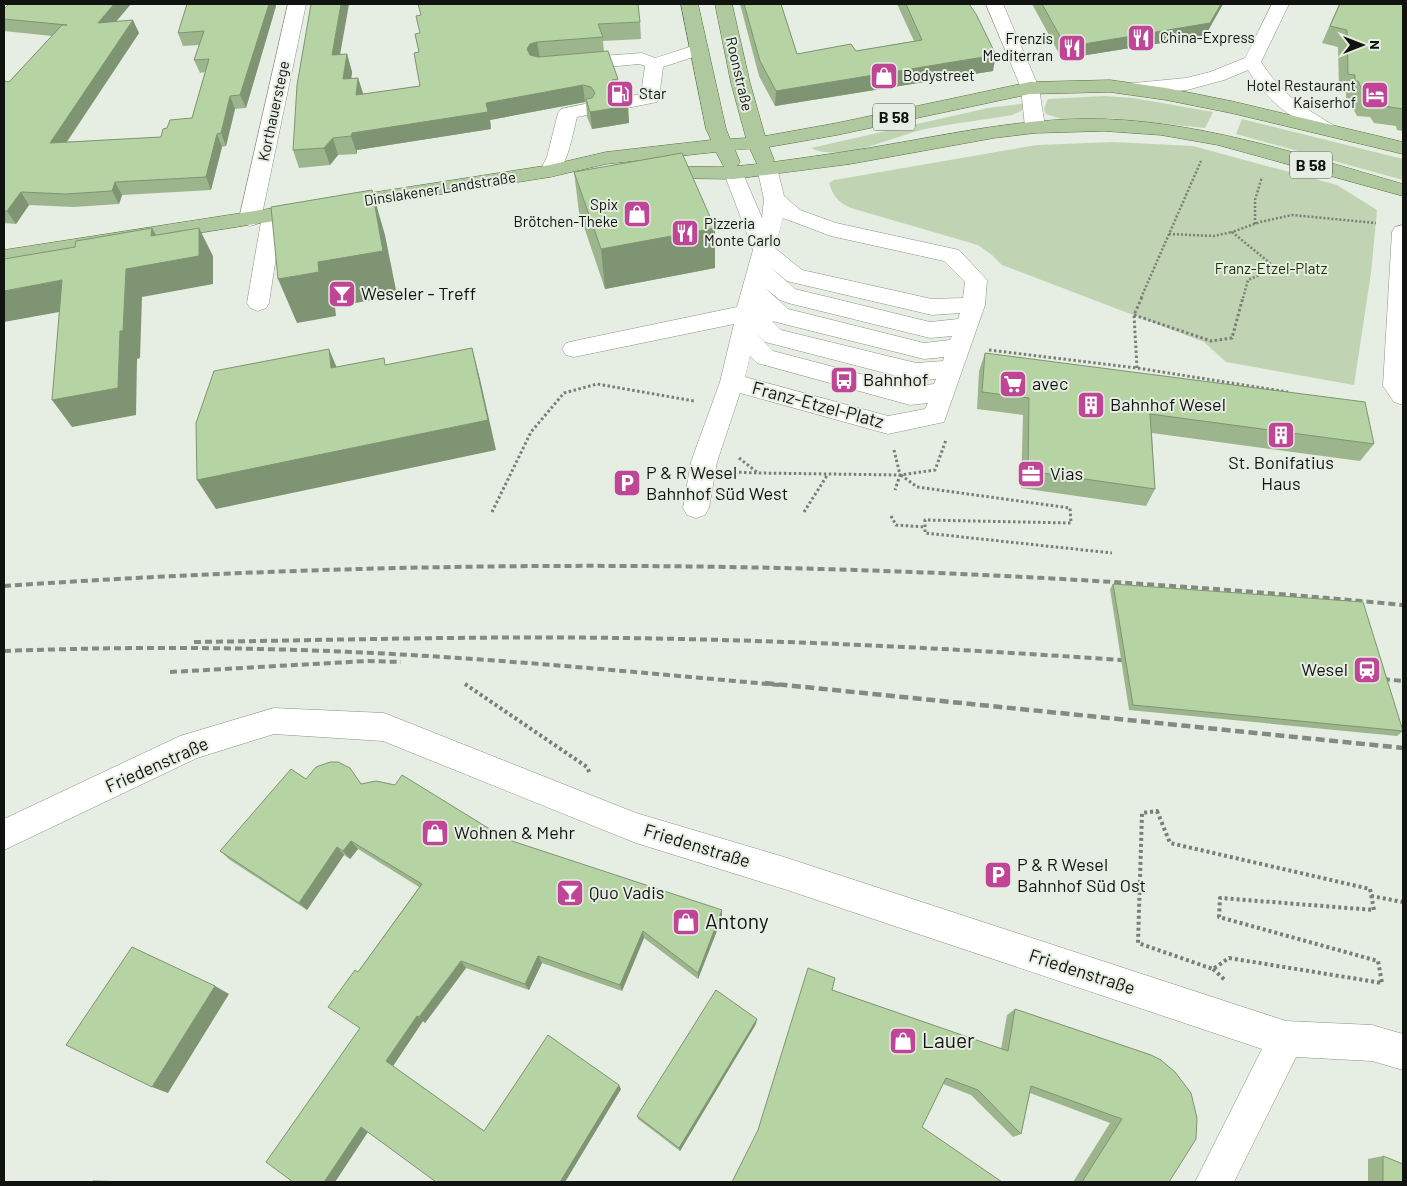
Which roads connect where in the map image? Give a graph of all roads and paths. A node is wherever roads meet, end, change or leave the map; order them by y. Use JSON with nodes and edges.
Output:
{"nodes":[{"id":1,"x":297,"y":4,"type":"edge"},
{"id":2,"x":689,"y":4,"type":"edge"},
{"id":3,"x":723,"y":4,"type":"edge"},
{"id":4,"x":994,"y":4,"type":"edge"},
{"id":5,"x":1280,"y":4,"type":"edge"},
{"id":6,"x":698,"y":50,"type":"junction"},
{"id":7,"x":1252,"y":62,"type":"junction"},
{"id":8,"x":654,"y":64,"type":"junction"},
{"id":9,"x":558,"y":66,"type":"edge"},
{"id":10,"x":1030,"y":88,"type":"junction"},
{"id":11,"x":1134,"y":89,"type":"junction"},
{"id":12,"x":624,"y":108,"type":"edge"},
{"id":13,"x":586,"y":114,"type":"edge"},
{"id":14,"x":1035,"y":127,"type":"junction"},
{"id":15,"x":1326,"y":129,"type":"junction"},
{"id":16,"x":1220,"y":139,"type":"junction"},
{"id":17,"x":758,"y":142,"type":"junction"},
{"id":18,"x":723,"y":146,"type":"junction"},
{"id":19,"x":1403,"y":148,"type":"edge"},
{"id":20,"x":1272,"y":153,"type":"junction"},
{"id":21,"x":767,"y":168,"type":"junction"},
{"id":22,"x":550,"y":171,"type":"junction"},
{"id":23,"x":734,"y":173,"type":"junction"},
{"id":24,"x":1403,"y":190,"type":"edge"},
{"id":25,"x":774,"y":200,"type":"junction"},
{"id":26,"x":272,"y":216,"type":"junction"},
{"id":27,"x":250,"y":219,"type":"junction"},
{"id":28,"x":1255,"y":224,"type":"junction"},
{"id":29,"x":1393,"y":228,"type":"edge"},
{"id":30,"x":831,"y":229,"type":"junction"},
{"id":31,"x":1232,"y":232,"type":"junction"},
{"id":32,"x":1169,"y":234,"type":"junction"},
{"id":33,"x":4,"y":257,"type":"edge"},
{"id":34,"x":753,"y":292,"type":"junction"},
{"id":35,"x":258,"y":303,"type":"dead end"},
{"id":36,"x":1134,"y":315,"type":"junction"},
{"id":37,"x":966,"y":326,"type":"junction"},
{"id":38,"x":574,"y":349,"type":"dead end"},
{"id":39,"x":985,"y":349,"type":"dead end"},
{"id":40,"x":1137,"y":368,"type":"junction"},
{"id":41,"x":951,"y":369,"type":"junction"},
{"id":42,"x":732,"y":382,"type":"junction"},
{"id":43,"x":943,"y":392,"type":"junction"},
{"id":44,"x":1288,"y":393,"type":"edge"},
{"id":45,"x":1403,"y":396,"type":"edge"},
{"id":46,"x":715,"y":435,"type":"junction"},
{"id":47,"x":828,"y":474,"type":"dead end"},
{"id":48,"x":895,"y":490,"type":"dead end"},
{"id":49,"x":696,"y":508,"type":"dead end"},
{"id":50,"x":492,"y":512,"type":"dead end"},
{"id":51,"x":804,"y":512,"type":"dead end"},
{"id":52,"x":891,"y":516,"type":"dead end"},
{"id":53,"x":926,"y":526,"type":"junction"},
{"id":54,"x":1112,"y":553,"type":"dead end"},
{"id":55,"x":465,"y":684,"type":"dead end"},
{"id":56,"x":588,"y":766,"type":"dead end"},
{"id":57,"x":4,"y":835,"type":"edge"},
{"id":58,"x":1371,"y":896,"type":"junction"},
{"id":59,"x":1403,"y":902,"type":"edge"},
{"id":60,"x":1229,"y":958,"type":"dead end"},
{"id":61,"x":1213,"y":968,"type":"dead end"},
{"id":62,"x":1286,"y":1039,"type":"junction"},
{"id":63,"x":1403,"y":1052,"type":"edge"},
{"id":64,"x":1214,"y":1182,"type":"edge"}],
"edges":[{"from":1,"to":27,"type":"street","name":"Korthauerstege"},
{"from":2,"to":6,"type":"main road"},
{"from":3,"to":17,"type":"main road","name":"Roonstraße"},
{"from":4,"to":10,"type":"street"},
{"from":5,"to":7,"type":"street"},
{"from":6,"to":8,"type":"street"},
{"from":6,"to":18,"type":"main road"},
{"from":7,"to":11,"type":"street"},
{"from":7,"to":15,"type":"street"},
{"from":8,"to":9,"type":"street"},
{"from":8,"to":12,"type":"street"},
{"from":10,"to":11,"type":"main road","number":"B 58"},
{"from":10,"to":14,"type":"street"},
{"from":10,"to":17,"type":"main road","number":"B 58"},
{"from":11,"to":15,"type":"main road","number":"B 58"},
{"from":13,"to":22,"type":"street"},
{"from":14,"to":16,"type":"main road","number":"B 58"},
{"from":14,"to":21,"type":"main road","number":"B 58"},
{"from":15,"to":19,"type":"main road","number":"B 58"},
{"from":16,"to":20,"type":"main road","number":"B 58"},
{"from":16,"to":32,"type":"path"},
{"from":17,"to":18,"type":"main road","name":"Dinslakener Landstraße"},
{"from":17,"to":21,"type":"main road","name":"Roonstraße"},
{"from":18,"to":22,"type":"main road","name":"Dinslakener Landstraße"},
{"from":18,"to":23,"type":"main road"},
{"from":20,"to":24,"type":"main road","number":"B 58"},
{"from":20,"to":28,"type":"path"},
{"from":21,"to":23,"type":"main road","number":"B 58"},
{"from":21,"to":25,"type":"street","name":"Franz-Etzel-Platz"},
{"from":22,"to":23,"type":"main road","name":"Dinslakener Landstraße"},
{"from":22,"to":26,"type":"main road","name":"Dinslakener Landstraße"},
{"from":23,"to":34,"type":"street"},
{"from":25,"to":30,"type":"street","name":"Franz-Etzel-Platz"},
{"from":25,"to":34,"type":"street","name":"Franz-Etzel-Platz"},
{"from":26,"to":27,"type":"main road","name":"Dinslakener Landstraße"},
{"from":26,"to":35,"type":"street"},
{"from":27,"to":33,"type":"main road","name":"Dinslakener Landstraße"},
{"from":28,"to":29,"type":"path"},
{"from":28,"to":31,"type":"path"},
{"from":29,"to":45,"type":"street"},
{"from":30,"to":34,"type":"street","name":"Franz-Etzel-Platz"},
{"from":30,"to":37,"type":"street","name":"Franz-Etzel-Platz"},
{"from":31,"to":32,"type":"path"},
{"from":31,"to":36,"type":"path"},
{"from":32,"to":36,"type":"path"},
{"from":34,"to":37,"type":"street"},
{"from":34,"to":37,"type":"street"},
{"from":34,"to":38,"type":"street"},
{"from":34,"to":41,"type":"street"},
{"from":34,"to":42,"type":"street","name":"Franz-Etzel-Platz"},
{"from":34,"to":43,"type":"street"},
{"from":36,"to":40,"type":"path"},
{"from":37,"to":41,"type":"street","name":"Franz-Etzel-Platz"},
{"from":39,"to":40,"type":"path"},
{"from":40,"to":44,"type":"path"},
{"from":41,"to":43,"type":"street","name":"Franz-Etzel-Platz"},
{"from":42,"to":43,"type":"street","name":"Franz-Etzel-Platz"},
{"from":42,"to":46,"type":"street","name":"Franz-Etzel-Platz"},
{"from":46,"to":49,"type":"street","name":"Franz-Etzel-Platz"},
{"from":46,"to":50,"type":"path"},
{"from":47,"to":51,"type":"path"},
{"from":48,"to":53,"type":"path"},
{"from":52,"to":53,"type":"path"},
{"from":53,"to":54,"type":"path"},
{"from":55,"to":56,"type":"path"},
{"from":57,"to":62,"type":"street","name":"Friedenstraße"},
{"from":58,"to":59,"type":"path"},
{"from":58,"to":60,"type":"path"},
{"from":58,"to":61,"type":"path"},
{"from":62,"to":63,"type":"street","name":"Friedenstraße"},
{"from":62,"to":64,"type":"street"}]}
